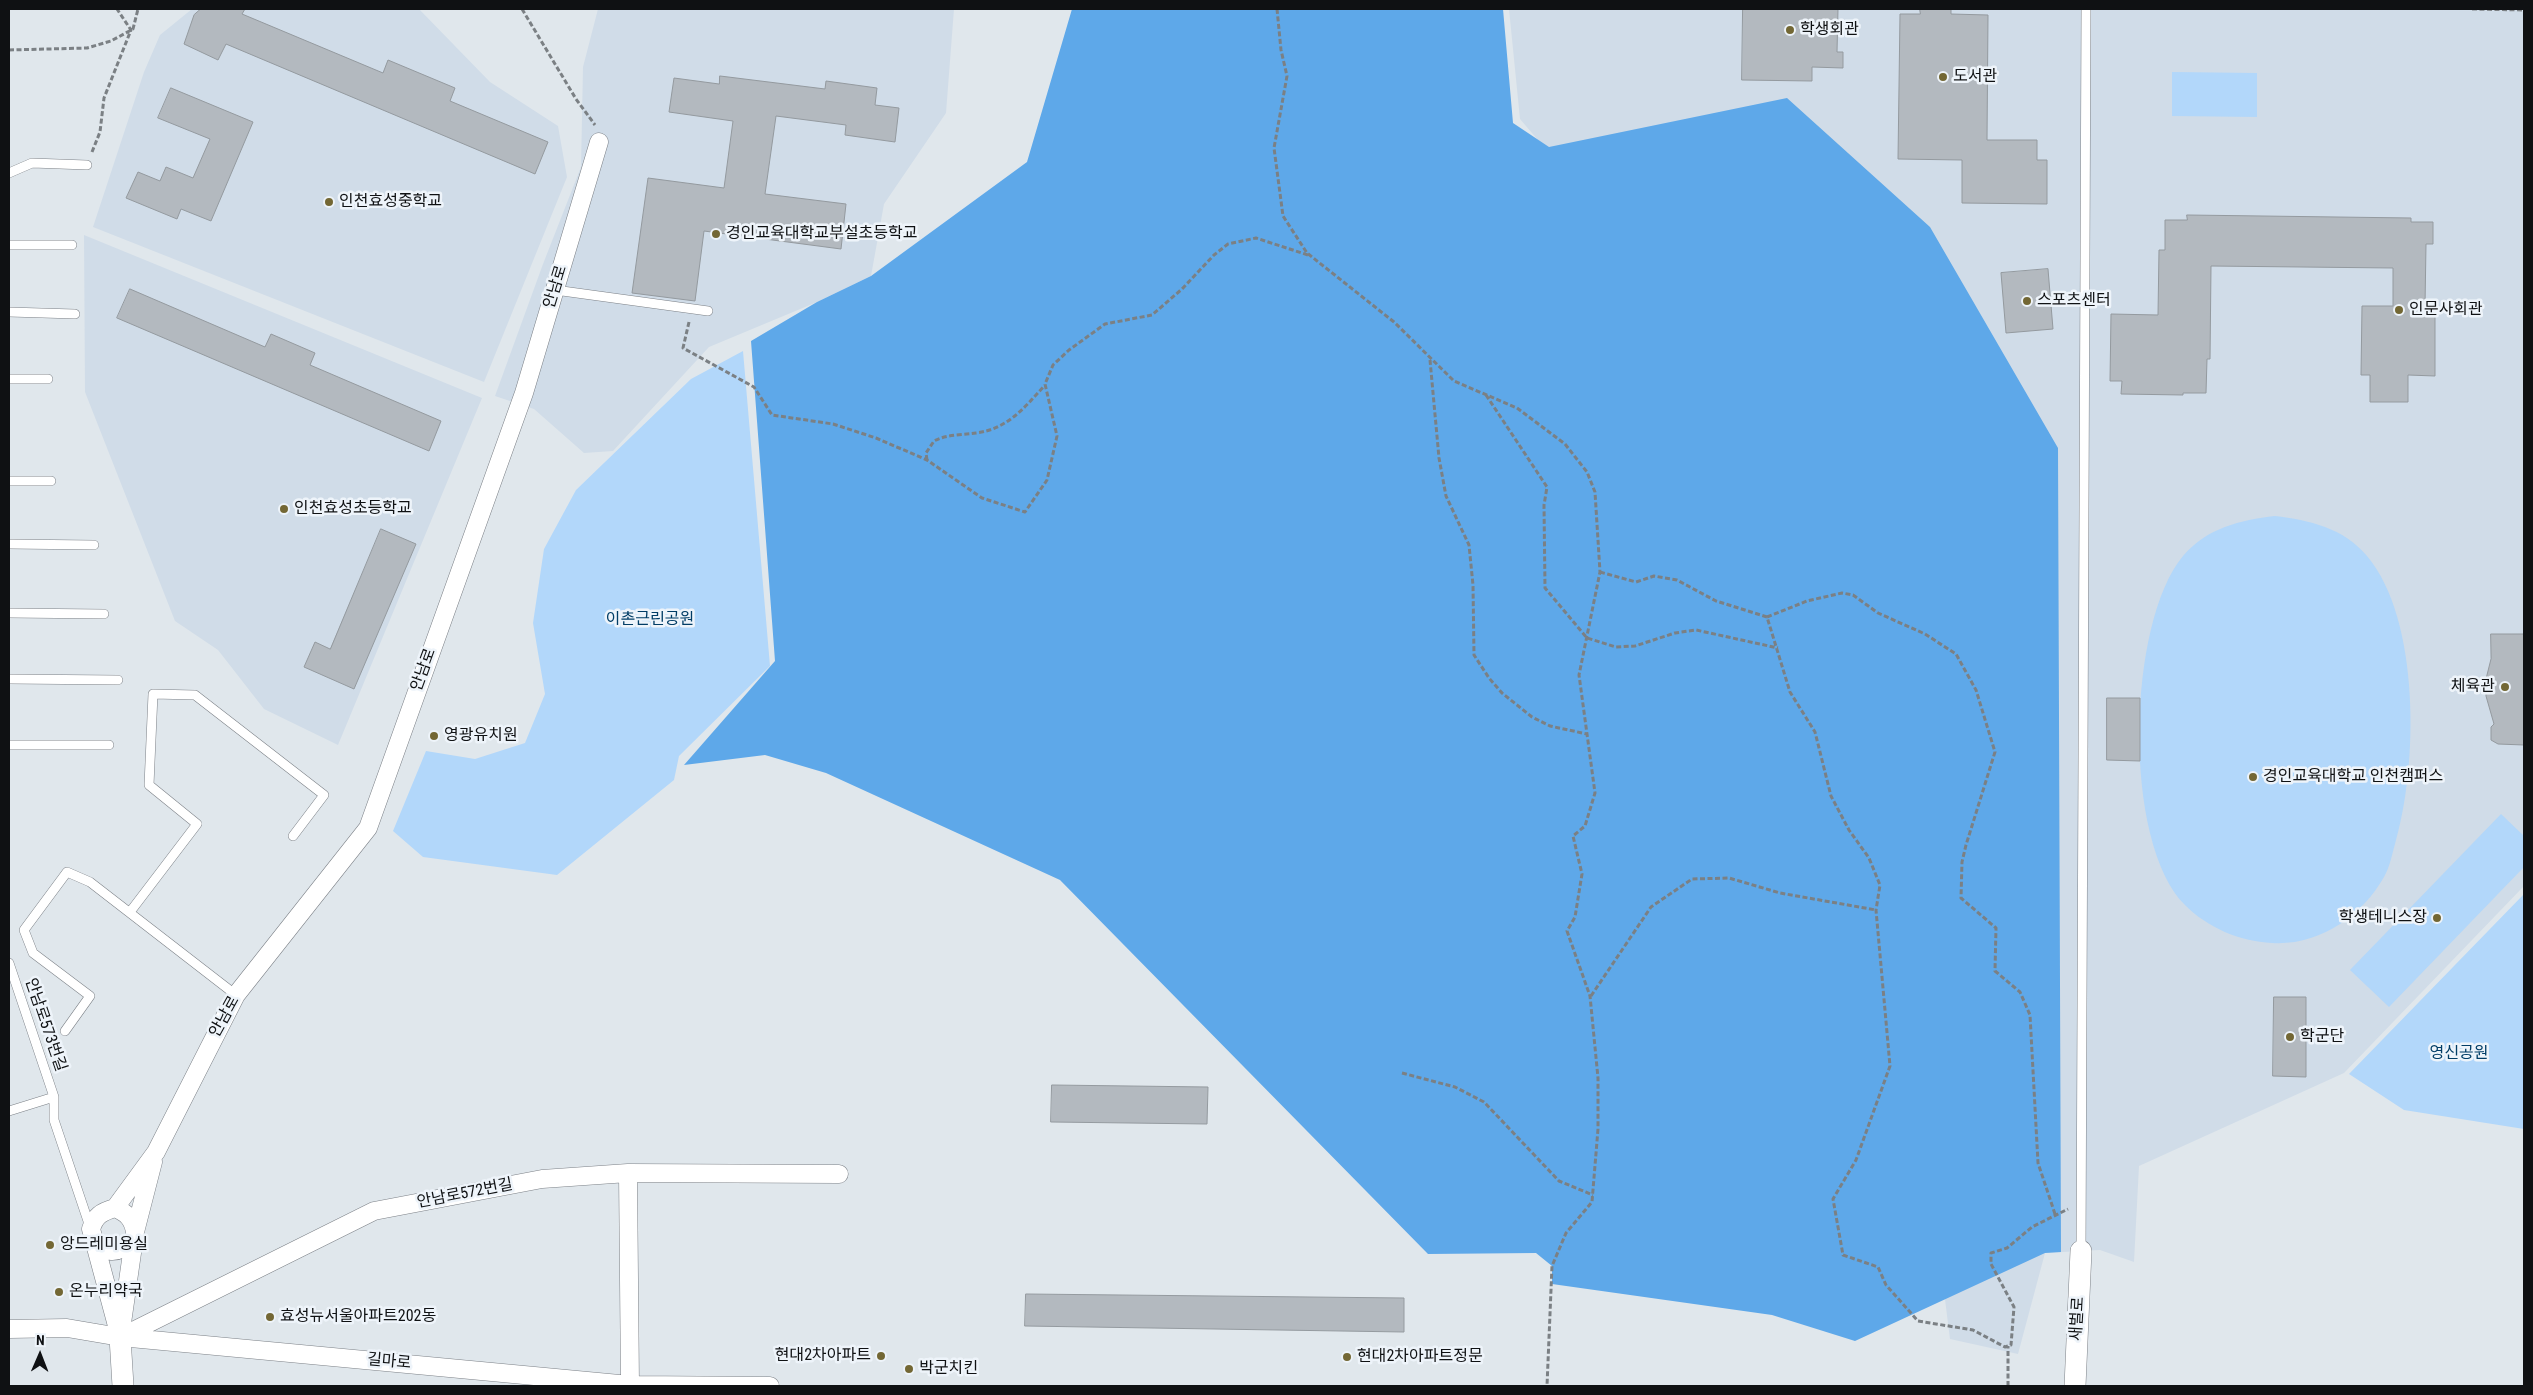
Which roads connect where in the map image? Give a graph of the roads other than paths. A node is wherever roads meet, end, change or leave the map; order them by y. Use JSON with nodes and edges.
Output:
{"nodes":[{"id":1,"x":2086,"y":9,"type":"edge"},
{"id":2,"x":599,"y":142,"type":"road end"},
{"id":3,"x":87,"y":165,"type":"road end"},
{"id":4,"x":9,"y":173,"type":"edge"},
{"id":5,"x":9,"y":245,"type":"edge"},
{"id":6,"x":72,"y":245,"type":"dead end"},
{"id":7,"x":555,"y":290,"type":"junction"},
{"id":8,"x":708,"y":311,"type":"dead end"},
{"id":9,"x":9,"y":312,"type":"edge"},
{"id":10,"x":74,"y":314,"type":"dead end"},
{"id":11,"x":9,"y":379,"type":"edge"},
{"id":12,"x":48,"y":379,"type":"dead end"},
{"id":13,"x":9,"y":481,"type":"edge"},
{"id":14,"x":50,"y":481,"type":"dead end"},
{"id":15,"x":9,"y":544,"type":"edge"},
{"id":16,"x":94,"y":545,"type":"dead end"},
{"id":17,"x":9,"y":613,"type":"edge"},
{"id":18,"x":104,"y":614,"type":"dead end"},
{"id":19,"x":9,"y":679,"type":"edge"},
{"id":20,"x":118,"y":680,"type":"dead end"},
{"id":21,"x":9,"y":745,"type":"edge"},
{"id":22,"x":109,"y":745,"type":"dead end"},
{"id":23,"x":293,"y":836,"type":"dead end"},
{"id":24,"x":130,"y":912,"type":"junction"},
{"id":25,"x":9,"y":963,"type":"edge"},
{"id":26,"x":236,"y":995,"type":"junction"},
{"id":27,"x":65,"y":1031,"type":"dead end"},
{"id":28,"x":54,"y":1097,"type":"junction"},
{"id":29,"x":9,"y":1111,"type":"edge"},
{"id":30,"x":156,"y":1152,"type":"junction"},
{"id":31,"x":628,"y":1173,"type":"junction"},
{"id":32,"x":839,"y":1174,"type":"dead end"},
{"id":33,"x":115,"y":1208,"type":"junction"},
{"id":34,"x":92,"y":1235,"type":"junction"},
{"id":35,"x":133,"y":1237,"type":"junction"},
{"id":36,"x":2082,"y":1251,"type":"joint"},
{"id":37,"x":9,"y":1329,"type":"edge"},
{"id":38,"x":120,"y":1338,"type":"junction"},
{"id":39,"x":630,"y":1385,"type":"edge"},
{"id":40,"x":123,"y":1386,"type":"edge"},
{"id":41,"x":770,"y":1386,"type":"edge"},
{"id":42,"x":2075,"y":1386,"type":"edge"}],
"edges":[{"from":1,"to":36,"type":"lane"},
{"from":2,"to":7,"type":"street","name":"안남로"},
{"from":3,"to":4,"type":"lane"},
{"from":5,"to":6,"type":"lane"},
{"from":7,"to":8,"type":"lane"},
{"from":7,"to":26,"type":"street","name":"안남로"},
{"from":9,"to":10,"type":"lane"},
{"from":11,"to":12,"type":"lane"},
{"from":13,"to":14,"type":"lane"},
{"from":15,"to":16,"type":"lane"},
{"from":17,"to":18,"type":"lane"},
{"from":19,"to":20,"type":"lane"},
{"from":21,"to":22,"type":"lane"},
{"from":23,"to":24,"type":"lane"},
{"from":24,"to":26,"type":"lane"},
{"from":24,"to":27,"type":"lane"},
{"from":25,"to":28,"type":"lane","name":"안남로573번길"},
{"from":26,"to":30,"type":"street","name":"안남로"},
{"from":28,"to":29,"type":"lane","name":"안남로573번길"},
{"from":28,"to":34,"type":"lane","name":"안남로573번길"},
{"from":30,"to":33,"type":"street","name":"안남로"},
{"from":30,"to":35,"type":"street","name":"안남로"},
{"from":31,"to":32,"type":"street","name":"안남로572번길"},
{"from":31,"to":38,"type":"street","name":"안남로572번길"},
{"from":31,"to":39,"type":"street"},
{"from":33,"to":34,"type":"street","name":"안남로"},
{"from":33,"to":35,"type":"street"},
{"from":34,"to":35,"type":"street"},
{"from":34,"to":38,"type":"street","name":"안남로"},
{"from":35,"to":38,"type":"street","name":"안남로"},
{"from":36,"to":42,"type":"street","name":"새벌로"},
{"from":37,"to":38,"type":"street","name":"길마로"},
{"from":38,"to":39,"type":"street","name":"길마로"},
{"from":38,"to":40,"type":"street","name":"안남로"},
{"from":39,"to":41,"type":"street","name":"길마로"}]}
